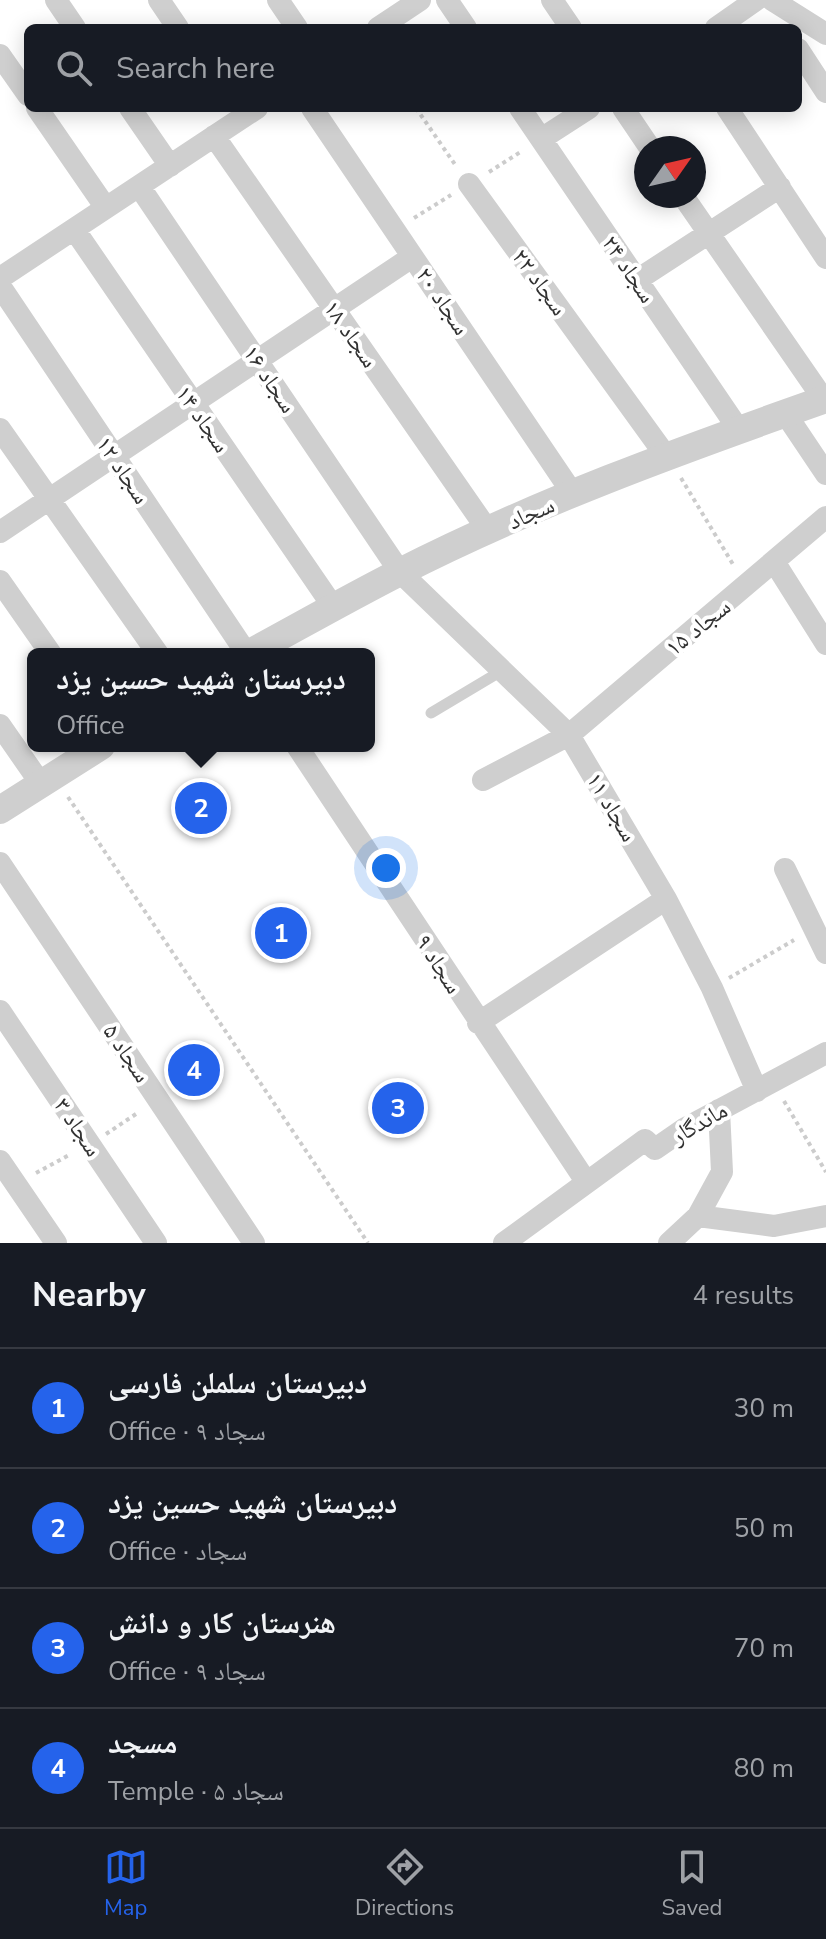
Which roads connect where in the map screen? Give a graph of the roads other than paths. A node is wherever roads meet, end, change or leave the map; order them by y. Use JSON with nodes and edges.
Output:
{"nodes":[{"id":1,"x":56,"y":0,"type":"edge"},
{"id":2,"x":159,"y":0,"type":"edge"},
{"id":3,"x":278,"y":0,"type":"edge"},
{"id":4,"x":420,"y":0,"type":"edge"},
{"id":5,"x":447,"y":0,"type":"edge"},
{"id":6,"x":552,"y":0,"type":"edge"},
{"id":7,"x":756,"y":0,"type":"edge"},
{"id":8,"x":769,"y":0,"type":"edge"},
{"id":9,"x":395,"y":7,"type":"edge"},
{"id":10,"x":72,"y":24,"type":"edge"},
{"id":11,"x":175,"y":24,"type":"edge"},
{"id":12,"x":294,"y":24,"type":"edge"},
{"id":13,"x":381,"y":24,"type":"edge"},
{"id":14,"x":463,"y":24,"type":"edge"},
{"id":15,"x":568,"y":24,"type":"edge"},
{"id":16,"x":722,"y":24,"type":"edge"},
{"id":17,"x":783,"y":24,"type":"edge"},
{"id":18,"x":826,"y":34,"type":"edge"},
{"id":19,"x":0,"y":55,"type":"edge"},
{"id":20,"x":802,"y":55,"type":"edge"},
{"id":21,"x":24,"y":89,"type":"edge"},
{"id":22,"x":826,"y":92,"type":"edge"},
{"id":23,"x":40,"y":112,"type":"edge"},
{"id":24,"x":133,"y":112,"type":"edge"},
{"id":25,"x":244,"y":112,"type":"edge"},
{"id":26,"x":315,"y":112,"type":"edge"},
{"id":27,"x":523,"y":112,"type":"edge"},
{"id":28,"x":583,"y":112,"type":"edge"},
{"id":29,"x":626,"y":112,"type":"edge"},
{"id":30,"x":730,"y":112,"type":"edge"},
{"id":31,"x":214,"y":136,"type":"junction"},
{"id":32,"x":642,"y":136,"type":"edge"},
{"id":33,"x":541,"y":139,"type":"junction"},
{"id":34,"x":170,"y":166,"type":"junction"},
{"id":35,"x":469,"y":184,"type":"road end"},
{"id":36,"x":139,"y":186,"type":"junction"},
{"id":37,"x":780,"y":187,"type":"junction"},
{"id":38,"x":106,"y":208,"type":"junction"},
{"id":39,"x":691,"y":208,"type":"edge"},
{"id":40,"x":74,"y":229,"type":"junction"},
{"id":41,"x":707,"y":233,"type":"junction"},
{"id":42,"x":412,"y":257,"type":"junction"},
{"id":43,"x":826,"y":258,"type":"edge"},
{"id":44,"x":0,"y":278,"type":"edge"},
{"id":45,"x":637,"y":280,"type":"junction"},
{"id":46,"x":0,"y":286,"type":"edge"},
{"id":47,"x":334,"y":309,"type":"junction"},
{"id":48,"x":257,"y":359,"type":"junction"},
{"id":49,"x":825,"y":399,"type":"edge"},
{"id":50,"x":192,"y":402,"type":"junction"},
{"id":51,"x":785,"y":413,"type":"junction"},
{"id":52,"x":0,"y":429,"type":"edge"},
{"id":53,"x":739,"y":430,"type":"junction"},
{"id":54,"x":113,"y":455,"type":"junction"},
{"id":55,"x":666,"y":456,"type":"junction"},
{"id":56,"x":826,"y":474,"type":"edge"},
{"id":57,"x":573,"y":494,"type":"junction"},
{"id":58,"x":49,"y":499,"type":"junction"},
{"id":59,"x":826,"y":517,"type":"edge"},
{"id":60,"x":0,"y":532,"type":"edge"},
{"id":61,"x":489,"y":532,"type":"junction"},
{"id":62,"x":775,"y":563,"type":"junction"},
{"id":63,"x":400,"y":572,"type":"junction"},
{"id":64,"x":0,"y":581,"type":"edge"},
{"id":65,"x":334,"y":608,"type":"junction"},
{"id":66,"x":826,"y":644,"type":"edge"},
{"id":67,"x":47,"y":648,"type":"edge"},
{"id":68,"x":154,"y":648,"type":"edge"},
{"id":69,"x":243,"y":648,"type":"edge"},
{"id":70,"x":258,"y":648,"type":"edge"},
{"id":71,"x":503,"y":670,"type":"junction"},
{"id":72,"x":431,"y":713,"type":"dead end"},
{"id":73,"x":0,"y":725,"type":"edge"},
{"id":74,"x":569,"y":735,"type":"junction"},
{"id":75,"x":91,"y":752,"type":"edge"},
{"id":76,"x":301,"y":752,"type":"edge"},
{"id":77,"x":47,"y":780,"type":"junction"},
{"id":78,"x":483,"y":780,"type":"dead end"},
{"id":79,"x":0,"y":810,"type":"edge"},
{"id":80,"x":0,"y":863,"type":"edge"},
{"id":81,"x":785,"y":869,"type":"dead end"},
{"id":82,"x":666,"y":899,"type":"junction"},
{"id":83,"x":826,"y":953,"type":"edge"},
{"id":84,"x":0,"y":1011,"type":"edge"},
{"id":85,"x":478,"y":1023,"type":"junction"},
{"id":86,"x":826,"y":1053,"type":"edge"},
{"id":87,"x":765,"y":1086,"type":"junction"},
{"id":88,"x":719,"y":1110,"type":"junction"},
{"id":89,"x":0,"y":1161,"type":"edge"},
{"id":90,"x":585,"y":1180,"type":"junction"},
{"id":91,"x":698,"y":1216,"type":"junction"},
{"id":92,"x":826,"y":1216,"type":"edge"},
{"id":93,"x":56,"y":1243,"type":"edge"},
{"id":94,"x":156,"y":1243,"type":"edge"},
{"id":95,"x":254,"y":1243,"type":"edge"},
{"id":96,"x":504,"y":1243,"type":"edge"},
{"id":97,"x":669,"y":1243,"type":"edge"}],
"edges":[{"from":1,"to":10,"type":"street"},
{"from":2,"to":11,"type":"street"},
{"from":3,"to":12,"type":"street"},
{"from":4,"to":9,"type":"street"},
{"from":5,"to":14,"type":"street"},
{"from":6,"to":15,"type":"street"},
{"from":7,"to":16,"type":"street"},
{"from":8,"to":17,"type":"street"},
{"from":8,"to":18,"type":"street"},
{"from":9,"to":13,"type":"street"},
{"from":19,"to":21,"type":"street"},
{"from":20,"to":22,"type":"street"},
{"from":23,"to":38,"type":"street"},
{"from":24,"to":34,"type":"street"},
{"from":25,"to":31,"type":"street"},
{"from":26,"to":42,"type":"street","name":"سجاد ۲۰"},
{"from":27,"to":33,"type":"street","name":"سجاد ۲۴"},
{"from":28,"to":33,"type":"street"},
{"from":29,"to":32,"type":"street"},
{"from":30,"to":37,"type":"street"},
{"from":31,"to":34,"type":"street"},
{"from":31,"to":47,"type":"street","name":"سجاد ۱۸"},
{"from":33,"to":45,"type":"street","name":"سجاد ۲۴"},
{"from":34,"to":36,"type":"street"},
{"from":35,"to":55,"type":"street","name":"سجاد ۲۲"},
{"from":36,"to":38,"type":"street"},
{"from":36,"to":48,"type":"street","name":"سجاد ۱۶"},
{"from":37,"to":41,"type":"street"},
{"from":37,"to":43,"type":"street"},
{"from":38,"to":40,"type":"street"},
{"from":39,"to":41,"type":"street"},
{"from":40,"to":44,"type":"street"},
{"from":40,"to":50,"type":"street","name":"سجاد ۱۴"},
{"from":41,"to":45,"type":"street"},
{"from":41,"to":49,"type":"street"},
{"from":42,"to":47,"type":"street"},
{"from":42,"to":57,"type":"street","name":"سجاد ۲۰"},
{"from":45,"to":53,"type":"street","name":"سجاد ۲۴"},
{"from":46,"to":54,"type":"street","name":"سجاد ۱۲"},
{"from":47,"to":48,"type":"street"},
{"from":47,"to":61,"type":"street","name":"سجاد ۱۸"},
{"from":48,"to":50,"type":"street"},
{"from":48,"to":63,"type":"street","name":"سجاد ۱۶"},
{"from":49,"to":51,"type":"street","name":"سجاد"},
{"from":50,"to":54,"type":"street"},
{"from":50,"to":65,"type":"street","name":"سجاد ۱۴"},
{"from":51,"to":53,"type":"street","name":"سجاد"},
{"from":51,"to":56,"type":"street"},
{"from":52,"to":58,"type":"street"},
{"from":53,"to":55,"type":"street","name":"سجاد"},
{"from":54,"to":58,"type":"street"},
{"from":54,"to":69,"type":"street","name":"سجاد ۱۲"},
{"from":55,"to":57,"type":"street","name":"سجاد"},
{"from":57,"to":61,"type":"street","name":"سجاد"},
{"from":58,"to":60,"type":"street"},
{"from":58,"to":68,"type":"street"},
{"from":59,"to":62,"type":"street","name":"سجاد ۱۵"},
{"from":61,"to":63,"type":"street","name":"سجاد"},
{"from":62,"to":66,"type":"street"},
{"from":62,"to":74,"type":"street","name":"سجاد ۱۵"},
{"from":63,"to":65,"type":"street","name":"سجاد"},
{"from":63,"to":71,"type":"street","name":"سجاد ۱۱"},
{"from":64,"to":67,"type":"street"},
{"from":65,"to":70,"type":"street","name":"سجاد"},
{"from":71,"to":72,"type":"lane"},
{"from":71,"to":74,"type":"street","name":"سجاد ۱۱"},
{"from":73,"to":77,"type":"street"},
{"from":74,"to":78,"type":"street","name":"سجاد ۱۵"},
{"from":74,"to":82,"type":"street","name":"سجاد ۱۱"},
{"from":75,"to":77,"type":"street"},
{"from":76,"to":85,"type":"street","name":"سجاد ۹"},
{"from":77,"to":79,"type":"street"},
{"from":80,"to":95,"type":"street","name":"سجاد ۵"},
{"from":81,"to":83,"type":"street"},
{"from":82,"to":85,"type":"street"},
{"from":82,"to":87,"type":"street","name":"سجاد ۱۱"},
{"from":84,"to":94,"type":"street","name":"سجاد ۳"},
{"from":85,"to":90,"type":"street","name":"سجاد ۹"},
{"from":86,"to":87,"type":"street","name":"ماندگار"},
{"from":87,"to":88,"type":"street","name":"ماندگار"},
{"from":88,"to":90,"type":"street","name":"ماندگار"},
{"from":88,"to":91,"type":"street"},
{"from":89,"to":93,"type":"street"},
{"from":90,"to":96,"type":"street","name":"ماندگار"},
{"from":91,"to":92,"type":"street"},
{"from":91,"to":97,"type":"street"}]}
